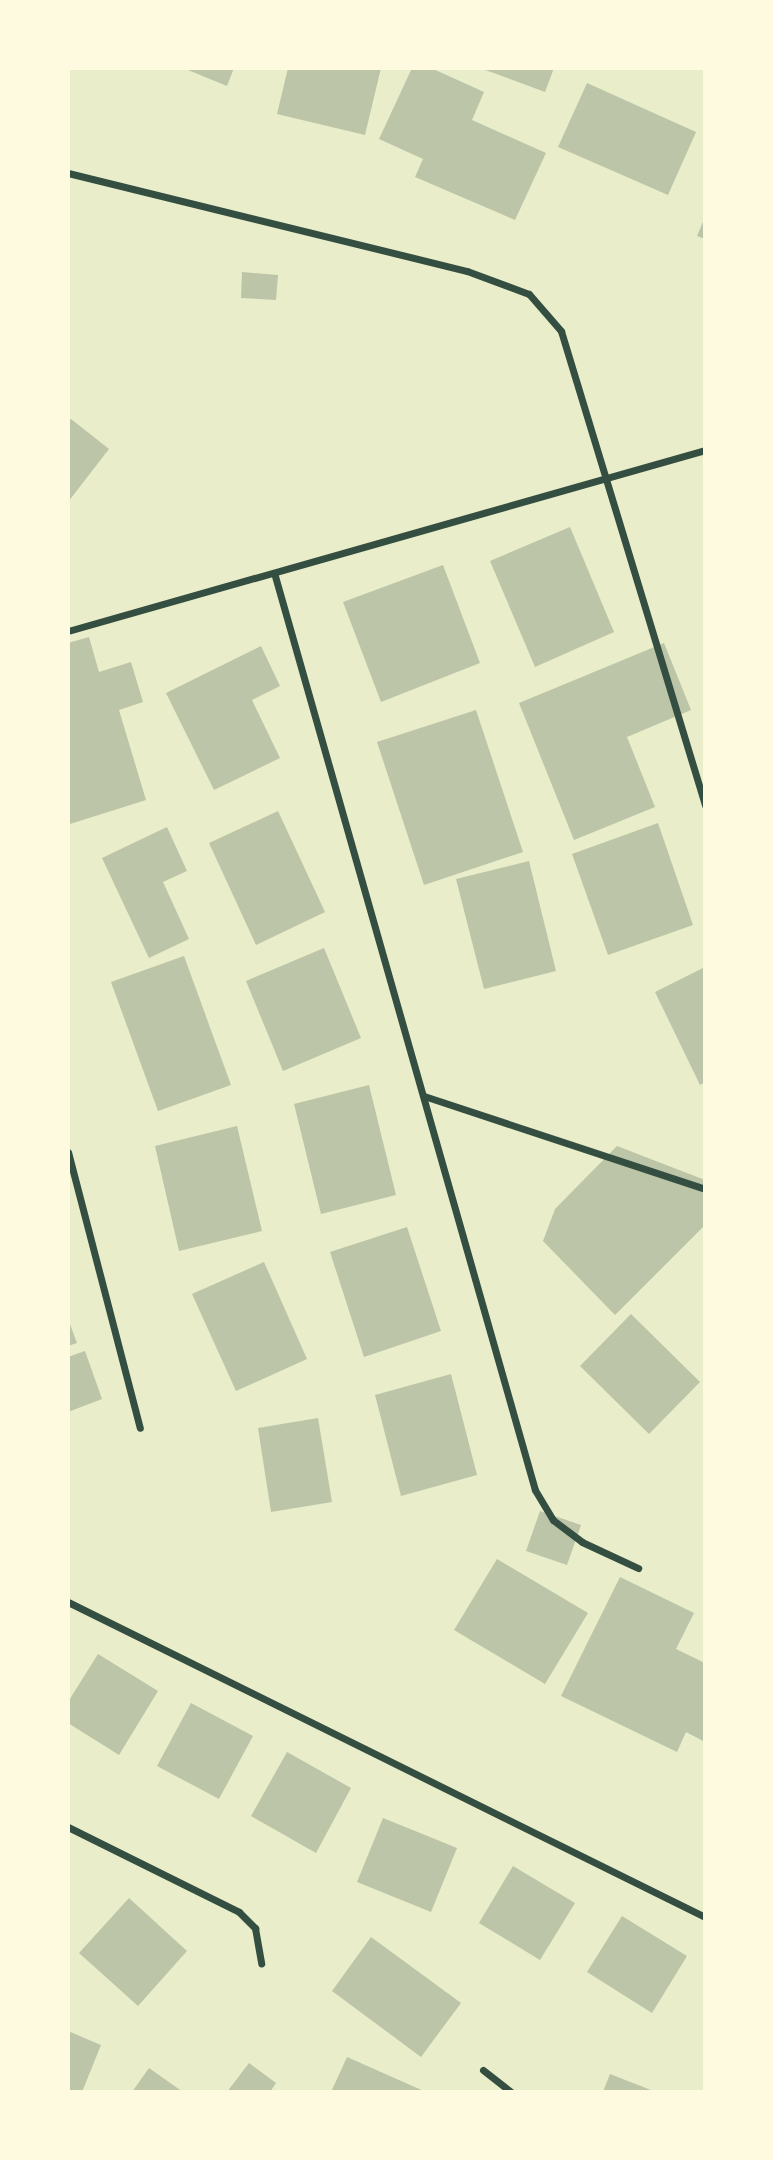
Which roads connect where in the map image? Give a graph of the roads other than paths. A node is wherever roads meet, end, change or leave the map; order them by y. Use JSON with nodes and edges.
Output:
{"nodes":[{"id":1,"x":68,"y":173,"type":"edge"},
{"id":2,"x":705,"y":450,"type":"edge"},
{"id":3,"x":605,"y":477,"type":"junction"},
{"id":4,"x":275,"y":576,"type":"junction"},
{"id":5,"x":68,"y":631,"type":"edge"},
{"id":6,"x":705,"y":806,"type":"edge"},
{"id":7,"x":424,"y":1096,"type":"junction"},
{"id":8,"x":68,"y":1152,"type":"edge"},
{"id":9,"x":705,"y":1189,"type":"edge"},
{"id":10,"x":139,"y":1429,"type":"dead end"},
{"id":11,"x":638,"y":1568,"type":"dead end"},
{"id":12,"x":68,"y":1602,"type":"edge"},
{"id":13,"x":68,"y":1828,"type":"edge"},
{"id":14,"x":705,"y":1917,"type":"edge"},
{"id":15,"x":261,"y":1963,"type":"dead end"},
{"id":16,"x":483,"y":2070,"type":"dead end"},
{"id":17,"x":512,"y":2092,"type":"edge"}],
"edges":[{"from":1,"to":3,"type":"street"},
{"from":2,"to":3,"type":"street"},
{"from":3,"to":4,"type":"street"},
{"from":3,"to":6,"type":"street"},
{"from":4,"to":5,"type":"street"},
{"from":4,"to":7,"type":"street"},
{"from":7,"to":9,"type":"street"},
{"from":7,"to":11,"type":"street"},
{"from":8,"to":10,"type":"street"},
{"from":12,"to":14,"type":"street"},
{"from":13,"to":15,"type":"street"},
{"from":16,"to":17,"type":"street"}]}
